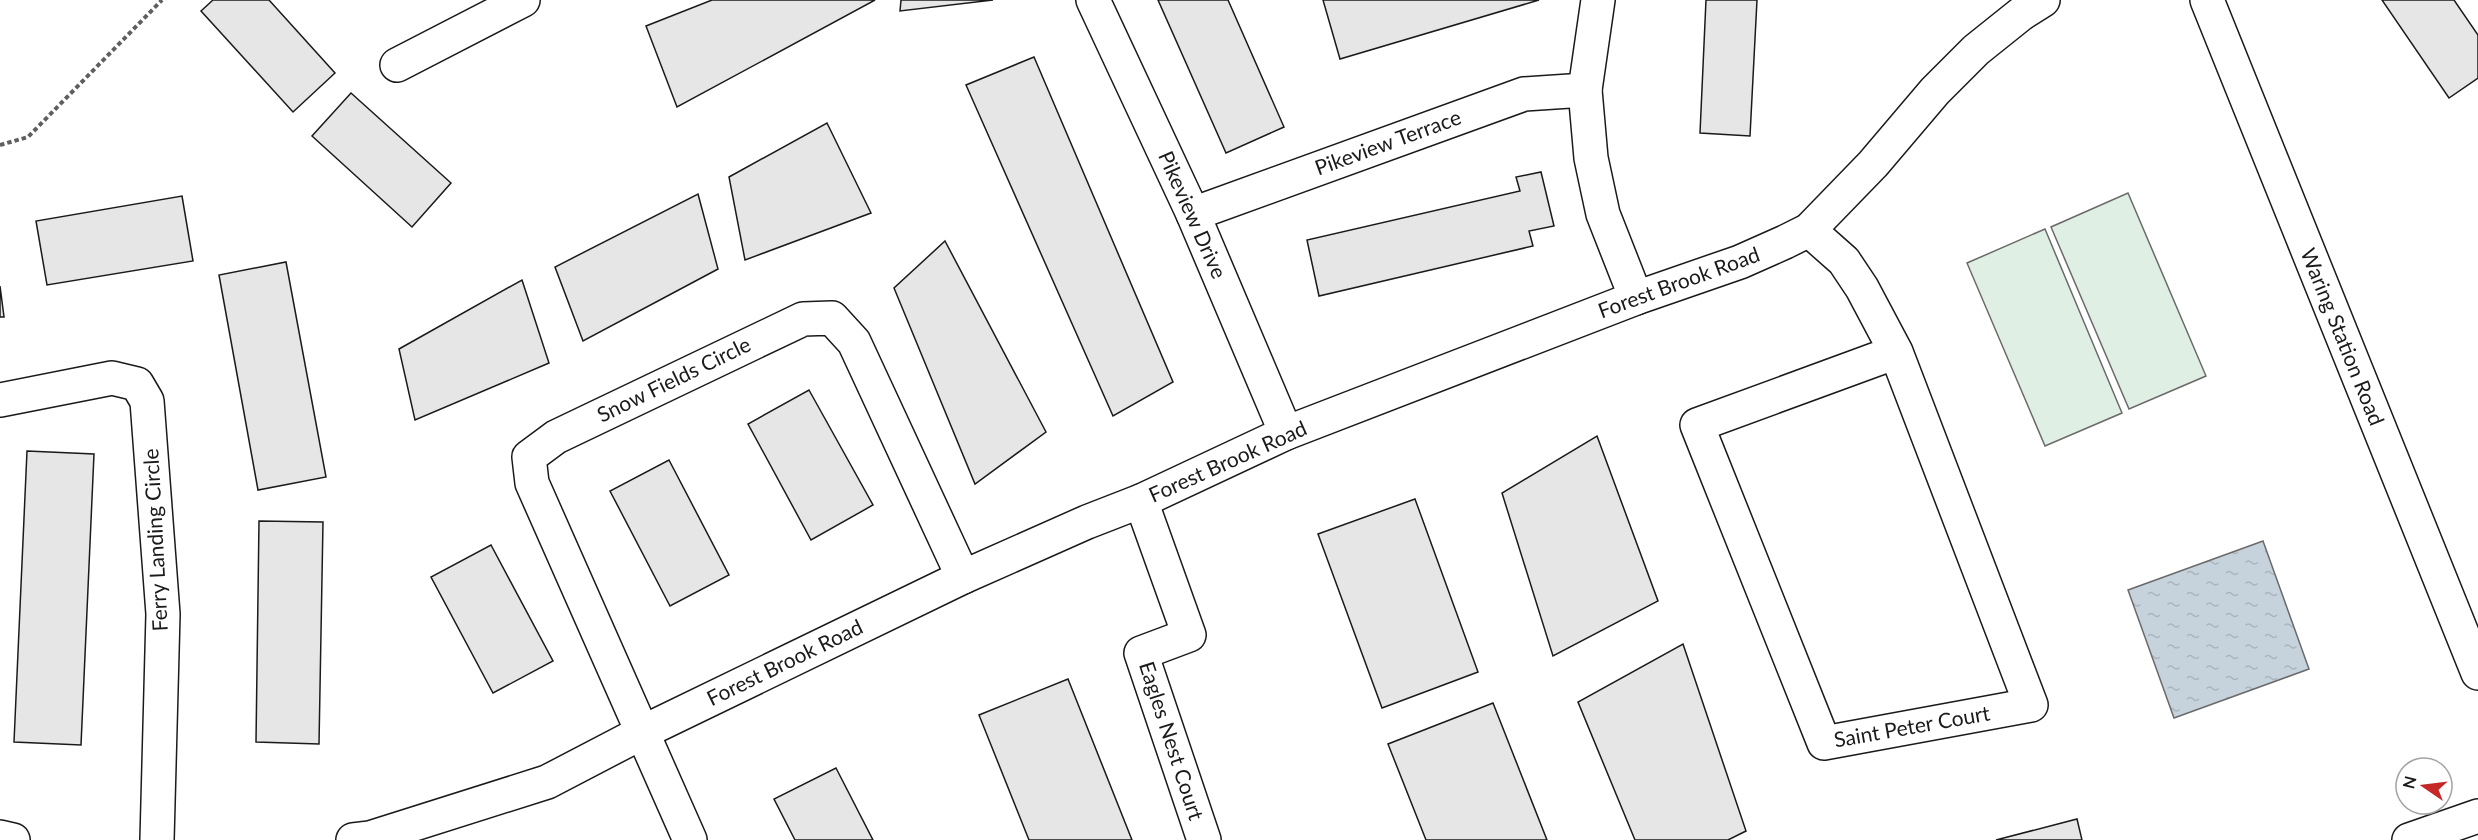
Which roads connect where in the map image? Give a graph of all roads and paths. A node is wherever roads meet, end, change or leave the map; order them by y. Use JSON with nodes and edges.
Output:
{"nodes":[{"id":1,"x":162,"y":0,"type":"edge"},
{"id":2,"x":524,"y":0,"type":"edge"},
{"id":3,"x":1093,"y":0,"type":"edge"},
{"id":4,"x":1598,"y":0,"type":"edge"},
{"id":5,"x":2043,"y":0,"type":"edge"},
{"id":6,"x":2207,"y":0,"type":"edge"},
{"id":7,"x":397,"y":65,"type":"dead end"},
{"id":8,"x":1586,"y":90,"type":"junction"},
{"id":9,"x":0,"y":145,"type":"edge"},
{"id":10,"x":1193,"y":214,"type":"junction"},
{"id":11,"x":1809,"y":230,"type":"junction"},
{"id":12,"x":1636,"y":298,"type":"junction"},
{"id":13,"x":1896,"y":352,"type":"junction"},
{"id":14,"x":0,"y":400,"type":"edge"},
{"id":15,"x":1287,"y":433,"type":"junction"},
{"id":16,"x":1141,"y":501,"type":"junction"},
{"id":17,"x":963,"y":577,"type":"junction"},
{"id":18,"x":2478,"y":673,"type":"edge"},
{"id":19,"x":642,"y":732,"type":"junction"},
{"id":20,"x":2478,"y":816,"type":"edge"},
{"id":21,"x":0,"y":837,"type":"edge"},
{"id":22,"x":13,"y":840,"type":"edge"},
{"id":23,"x":157,"y":840,"type":"edge"},
{"id":24,"x":352,"y":840,"type":"edge"},
{"id":25,"x":690,"y":840,"type":"edge"},
{"id":26,"x":1204,"y":840,"type":"edge"},
{"id":27,"x":2409,"y":840,"type":"edge"}],
"edges":[{"from":1,"to":9,"type":"path"},
{"from":2,"to":7,"type":"street"},
{"from":3,"to":10,"type":"street","name":"Pikeview Drive"},
{"from":4,"to":8,"type":"street"},
{"from":5,"to":11,"type":"street","name":"Forest Brook Road"},
{"from":6,"to":18,"type":"street","name":"Waring Station Road"},
{"from":8,"to":10,"type":"street","name":"Pikeview Terrace"},
{"from":8,"to":12,"type":"street"},
{"from":10,"to":15,"type":"street","name":"Pikeview Drive"},
{"from":11,"to":12,"type":"street","name":"Forest Brook Road"},
{"from":11,"to":13,"type":"street","name":"Saint Peter Court"},
{"from":12,"to":15,"type":"street","name":"Forest Brook Road"},
{"from":13,"to":13,"type":"street","name":"Saint Peter Court"},
{"from":14,"to":23,"type":"street","name":"Ferry Landing Circle"},
{"from":15,"to":16,"type":"street","name":"Forest Brook Road"},
{"from":16,"to":17,"type":"street","name":"Forest Brook Road"},
{"from":16,"to":26,"type":"street","name":"Eagles Nest Court"},
{"from":17,"to":19,"type":"street","name":"Forest Brook Road"},
{"from":17,"to":19,"type":"street","name":"Snow Fields Circle"},
{"from":19,"to":24,"type":"street","name":"Forest Brook Road"},
{"from":19,"to":25,"type":"street"},
{"from":20,"to":27,"type":"street"},
{"from":21,"to":22,"type":"street"}]}
